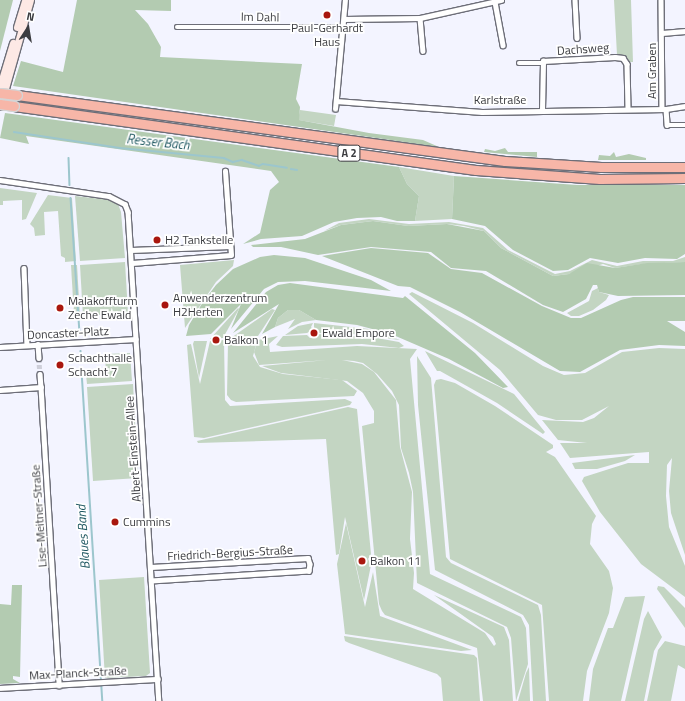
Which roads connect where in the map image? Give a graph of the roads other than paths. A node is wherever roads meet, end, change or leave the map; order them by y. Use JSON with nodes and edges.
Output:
{"nodes":[{"id":1,"x":25,"y":0,"type":"edge"},
{"id":2,"x":30,"y":0,"type":"edge"},
{"id":3,"x":346,"y":0,"type":"edge"},
{"id":4,"x":501,"y":0,"type":"edge"},
{"id":5,"x":575,"y":0,"type":"edge"},
{"id":6,"x":661,"y":0,"type":"edge"},
{"id":7,"x":495,"y":2,"type":"junction"},
{"id":8,"x":344,"y":18,"type":"junction"},
{"id":9,"x":420,"y":18,"type":"junction"},
{"id":10,"x":177,"y":27,"type":"dead end"},
{"id":11,"x":343,"y":27,"type":"junction"},
{"id":12,"x":685,"y":31,"type":"edge"},
{"id":13,"x":662,"y":32,"type":"junction"},
{"id":14,"x":577,"y":38,"type":"dead end"},
{"id":15,"x":503,"y":45,"type":"dead end"},
{"id":16,"x":423,"y":51,"type":"dead end"},
{"id":17,"x":519,"y":63,"type":"dead end"},
{"id":18,"x":541,"y":63,"type":"junction"},
{"id":19,"x":0,"y":86,"type":"edge"},
{"id":20,"x":0,"y":93,"type":"edge"},
{"id":21,"x":336,"y":101,"type":"junction"},
{"id":22,"x":0,"y":105,"type":"edge"},
{"id":23,"x":685,"y":106,"type":"edge"},
{"id":24,"x":335,"y":109,"type":"dead end"},
{"id":25,"x":628,"y":109,"type":"junction"},
{"id":26,"x":664,"y":109,"type":"junction"},
{"id":27,"x":542,"y":110,"type":"junction"},
{"id":28,"x":685,"y":125,"type":"edge"},
{"id":29,"x":685,"y":166,"type":"edge"},
{"id":30,"x":226,"y":171,"type":"dead end"},
{"id":31,"x":685,"y":178,"type":"edge"},
{"id":32,"x":0,"y":180,"type":"edge"},
{"id":33,"x":230,"y":246,"type":"junction"},
{"id":34,"x":131,"y":250,"type":"junction"},
{"id":35,"x":132,"y":263,"type":"junction"},
{"id":36,"x":24,"y":268,"type":"dead end"},
{"id":37,"x":136,"y":339,"type":"junction"},
{"id":38,"x":38,"y":344,"type":"junction"},
{"id":39,"x":28,"y":345,"type":"junction"},
{"id":40,"x":0,"y":346,"type":"edge"},
{"id":41,"x":39,"y":358,"type":"tunnel mouth"},
{"id":42,"x":40,"y":374,"type":"tunnel mouth"},
{"id":43,"x":41,"y":387,"type":"junction"},
{"id":44,"x":0,"y":390,"type":"edge"},
{"id":45,"x":151,"y":567,"type":"junction"},
{"id":46,"x":152,"y":581,"type":"junction"},
{"id":47,"x":158,"y":678,"type":"junction"},
{"id":48,"x":59,"y":685,"type":"junction"},
{"id":49,"x":0,"y":688,"type":"edge"},
{"id":50,"x":159,"y":701,"type":"edge"}],
"edges":[{"from":1,"to":19,"type":"main road"},
{"from":2,"to":22,"type":"main road"},
{"from":3,"to":8,"type":"street"},
{"from":4,"to":7,"type":"street"},
{"from":5,"to":14,"type":"street"},
{"from":6,"to":13,"type":"street","name":"Am Graben"},
{"from":7,"to":9,"type":"street"},
{"from":7,"to":15,"type":"street"},
{"from":8,"to":9,"type":"street"},
{"from":8,"to":11,"type":"street"},
{"from":9,"to":16,"type":"street"},
{"from":10,"to":11,"type":"street","name":"Im Dahl"},
{"from":11,"to":21,"type":"street"},
{"from":12,"to":13,"type":"street","name":"Am Graben"},
{"from":13,"to":26,"type":"street","name":"Am Graben"},
{"from":17,"to":18,"type":"street","name":"Dachsweg"},
{"from":18,"to":25,"type":"street","name":"Dachsweg"},
{"from":18,"to":27,"type":"street","name":"Dachsweg"},
{"from":20,"to":29,"type":"highway","number":"A 2","bridge":true},
{"from":21,"to":24,"type":"street"},
{"from":21,"to":27,"type":"street","name":"Karlstraße"},
{"from":22,"to":31,"type":"highway","number":"A 2","bridge":true},
{"from":23,"to":26,"type":"street","name":"Karlstraße"},
{"from":25,"to":26,"type":"street","name":"Karlstraße"},
{"from":25,"to":27,"type":"street","name":"Karlstraße"},
{"from":26,"to":28,"type":"street"},
{"from":30,"to":33,"type":"street"},
{"from":32,"to":34,"type":"street","name":"Albert-Einstein-Allee"},
{"from":33,"to":34,"type":"street"},
{"from":33,"to":35,"type":"street"},
{"from":34,"to":35,"type":"street","name":"Albert-Einstein-Allee"},
{"from":35,"to":37,"type":"street","name":"Albert-Einstein-Allee"},
{"from":36,"to":39,"type":"street"},
{"from":37,"to":38,"type":"street","name":"Doncaster-Platz"},
{"from":37,"to":45,"type":"street","name":"Albert-Einstein-Allee"},
{"from":38,"to":39,"type":"street","name":"Doncaster-Platz"},
{"from":38,"to":41,"type":"street"},
{"from":39,"to":40,"type":"street","name":"Doncaster-Platz"},
{"from":42,"to":43,"type":"street","name":"Lise-Meitner-Straße"},
{"from":43,"to":44,"type":"street"},
{"from":43,"to":48,"type":"street","name":"Lise-Meitner-Straße"},
{"from":45,"to":46,"type":"street","name":"Albert-Einstein-Allee"},
{"from":45,"to":46,"type":"street","name":"Friedrich-Bergius-Straße"},
{"from":46,"to":47,"type":"street","name":"Albert-Einstein-Allee"},
{"from":47,"to":48,"type":"street","name":"Max-Planck-Straße"},
{"from":47,"to":50,"type":"street","name":"Albert-Einstein-Allee"},
{"from":48,"to":49,"type":"street","name":"Max-Planck-Straße"}]}
